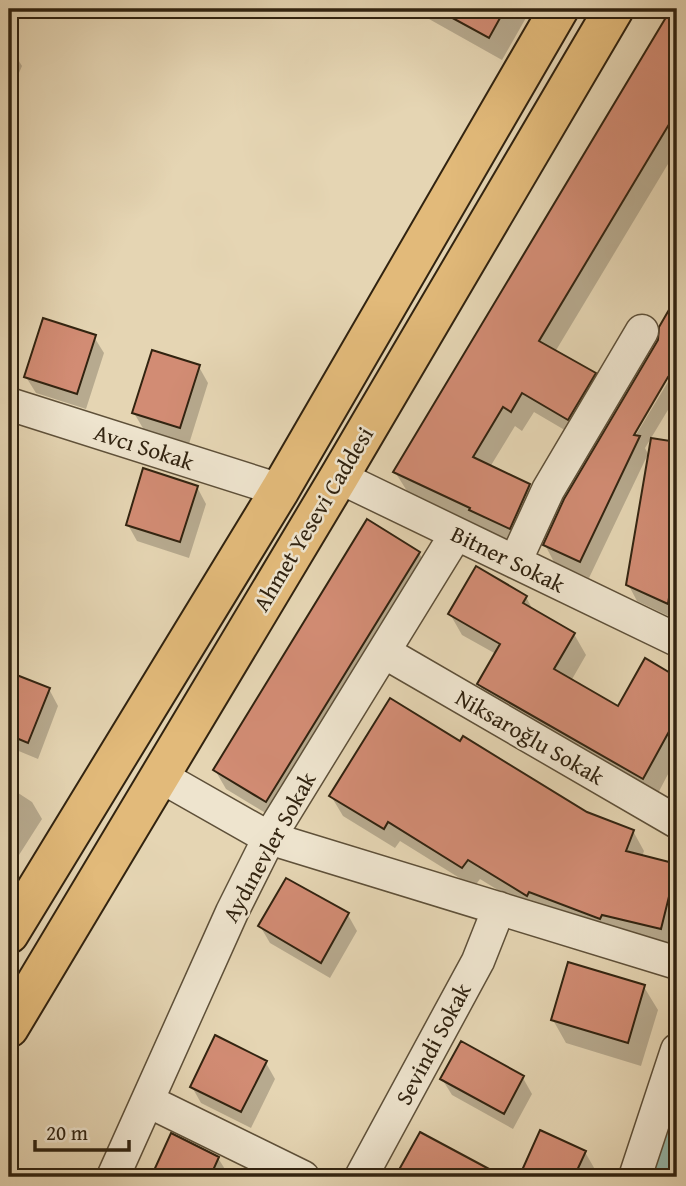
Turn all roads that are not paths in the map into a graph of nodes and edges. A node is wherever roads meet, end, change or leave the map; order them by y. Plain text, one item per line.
1 (559, 9) edge
2 (614, 9) edge
3 (642, 331) dead end
4 (9, 404) edge
5 (339, 478) junction
6 (280, 490) junction
7 (456, 534) junction
8 (515, 562) junction
9 (677, 640) edge
10 (384, 652) junction
11 (160, 776) junction
12 (677, 822) edge
13 (269, 838) junction
14 (499, 908) junction
15 (9, 934) edge
16 (677, 963) edge
17 (9, 1028) edge
18 (677, 1050) edge
19 (148, 1101) junction
20 (113, 1177) edge
21 (303, 1177) edge
22 (361, 1177) edge
23 (635, 1177) edge

1 - 6 highway, Ahmet Yesevi Caddesi
2 - 5 highway, Ahmet Yesevi Caddesi
3 - 8 street
4 - 6 street, Avcı Sokak
5 - 7 street, Bitner Sokak
5 - 11 highway, Ahmet Yesevi Caddesi
6 - 15 highway, Ahmet Yesevi Caddesi
7 - 8 street, Bitner Sokak
7 - 10 street, Aydınevler Sokak
8 - 9 street, Bitner Sokak
10 - 12 street, Niksaroğlu Sokak
10 - 13 street, Aydınevler Sokak
11 - 13 street
11 - 17 highway, Ahmet Yesevi Caddesi
13 - 14 street
13 - 19 street, Aydınevler Sokak
14 - 16 street
14 - 22 street, Sevindi Sokak
18 - 23 street
19 - 20 street, Aydınevler Sokak
19 - 21 street

